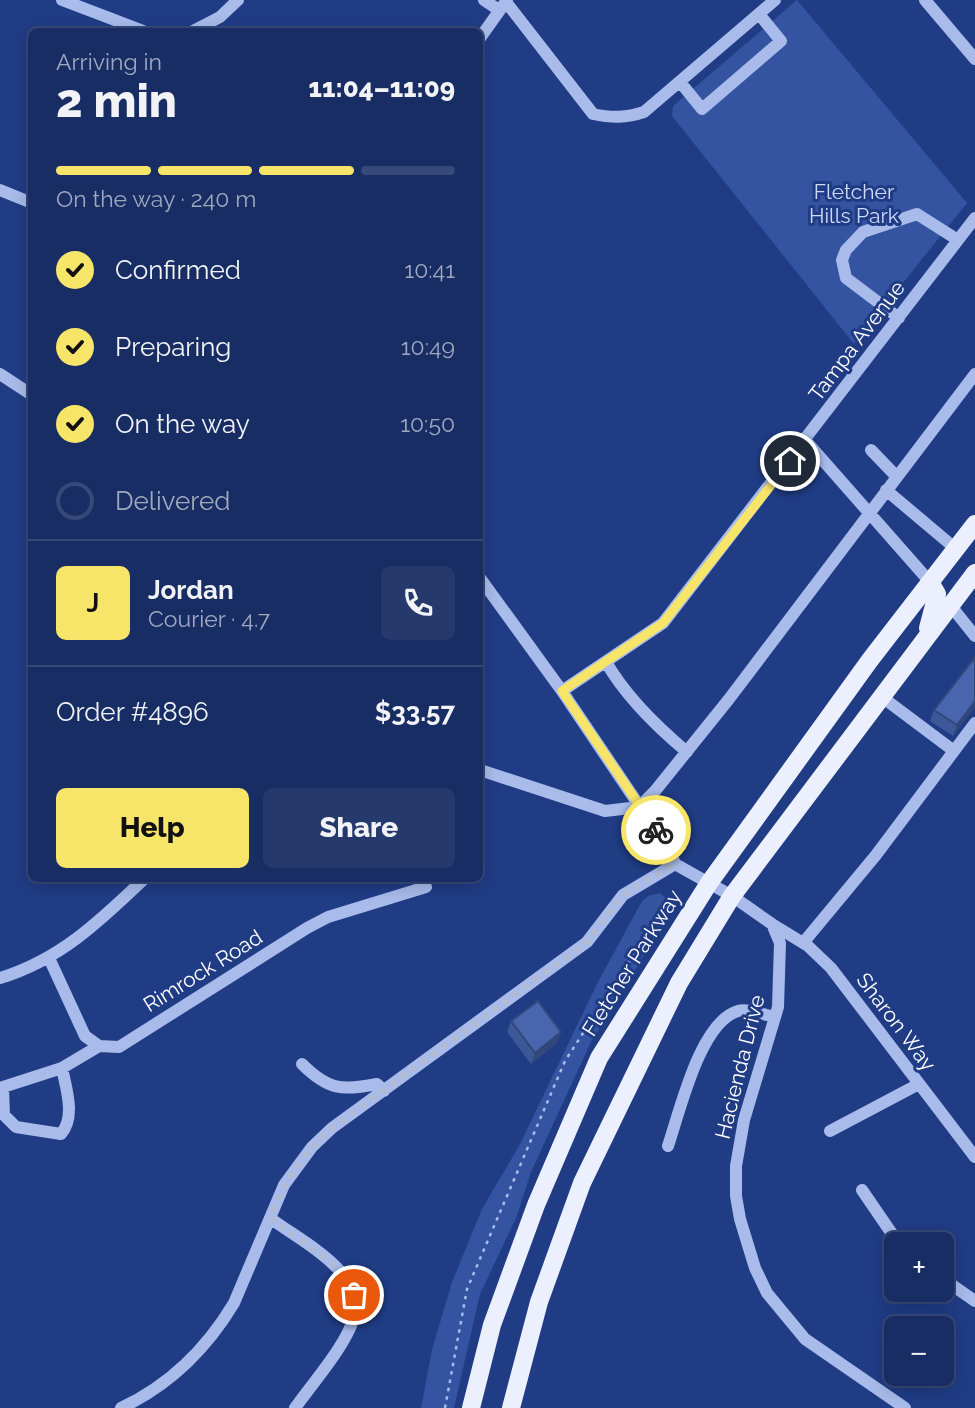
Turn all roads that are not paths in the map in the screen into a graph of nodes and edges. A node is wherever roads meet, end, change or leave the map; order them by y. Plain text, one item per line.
1 (62, 0) edge
2 (238, 0) edge
3 (484, 0) edge
4 (775, 0) edge
5 (925, 0) edge
6 (504, 4) edge
7 (759, 14) junction
8 (136, 28) edge
9 (199, 28) edge
10 (483, 34) edge
11 (975, 59) edge
12 (680, 82) junction
13 (0, 190) edge
14 (28, 201) edge
15 (975, 219) edge
16 (958, 240) junction
17 (899, 318) junction
18 (0, 374) edge
19 (975, 374) edge
20 (28, 392) edge
21 (805, 440) junction
22 (871, 450) dead end
23 (897, 477) junction
24 (886, 490) junction
25 (869, 512) junction
26 (975, 524) edge
27 (956, 550) junction
28 (975, 573) edge
29 (483, 582) edge
30 (930, 582) junction
31 (951, 606) junction
32 (975, 636) edge
33 (921, 645) junction
34 (606, 662) junction
35 (562, 691) junction
36 (882, 697) junction
37 (975, 723) edge
38 (954, 751) junction
39 (687, 752) junction
40 (483, 771) edge
41 (639, 807) junction
42 (675, 864) junction
43 (141, 882) edge
44 (709, 883) junction
45 (426, 887) dead end
46 (732, 896) junction
47 (772, 924) junction
48 (803, 943) junction
49 (49, 958) junction
50 (0, 978) edge
51 (775, 1017) junction
52 (99, 1046) junction
53 (302, 1064) dead end
54 (62, 1068) junction
55 (919, 1084) junction
56 (384, 1091) junction
57 (830, 1130) dead end
58 (668, 1146) dead end
59 (975, 1157) edge
60 (862, 1190) dead end
61 (270, 1218) junction
62 (891, 1232) edge
63 (954, 1286) edge
64 (975, 1301) edge
65 (121, 1408) edge
66 (295, 1408) edge
67 (471, 1408) edge
68 (512, 1408) edge
69 (905, 1408) edge

1 - 8 street
2 - 9 street
3 - 6 street
4 - 7 street
5 - 11 street
6 - 10 street
6 - 12 street
7 - 12 street
7 - 12 street
13 - 14 street
15 - 16 street, Tampa Avenue
16 - 17 street, Tampa Avenue
16 - 17 street
17 - 21 street, Tampa Avenue
18 - 20 street
19 - 23 street
21 - 25 street
21 - 34 street, Tampa Avenue
22 - 23 street
23 - 24 street
24 - 25 street
24 - 27 street
25 - 30 street
25 - 39 street
26 - 27 main road, Fletcher Parkway
27 - 30 main road, Fletcher Parkway
27 - 31 main road
28 - 31 main road
29 - 35 street
30 - 33 main road
30 - 44 main road, Fletcher Parkway
31 - 32 street
31 - 33 main road
33 - 36 main road
34 - 35 street, Tampa Avenue
34 - 39 street
35 - 41 street
36 - 38 street
36 - 46 main road
37 - 38 street
38 - 48 street
39 - 41 street
40 - 41 street
41 - 42 street
42 - 44 street
42 - 56 street
43 - 49 street
44 - 46 street
44 - 67 main road, Fletcher Parkway
45 - 52 street, Rimrock Road
46 - 47 street
46 - 68 main road
47 - 48 street, Sharon Way
47 - 51 street, Hacienda Drive
48 - 55 street, Sharon Way
49 - 50 street
49 - 52 street
51 - 58 street
51 - 69 street, Hacienda Drive
52 - 54 street, Rimrock Road
53 - 56 street
54 - 54 street, Rimrock Road
55 - 57 street
55 - 59 street, Sharon Way
56 - 61 street
60 - 62 street
61 - 65 street
61 - 66 street
63 - 64 street

